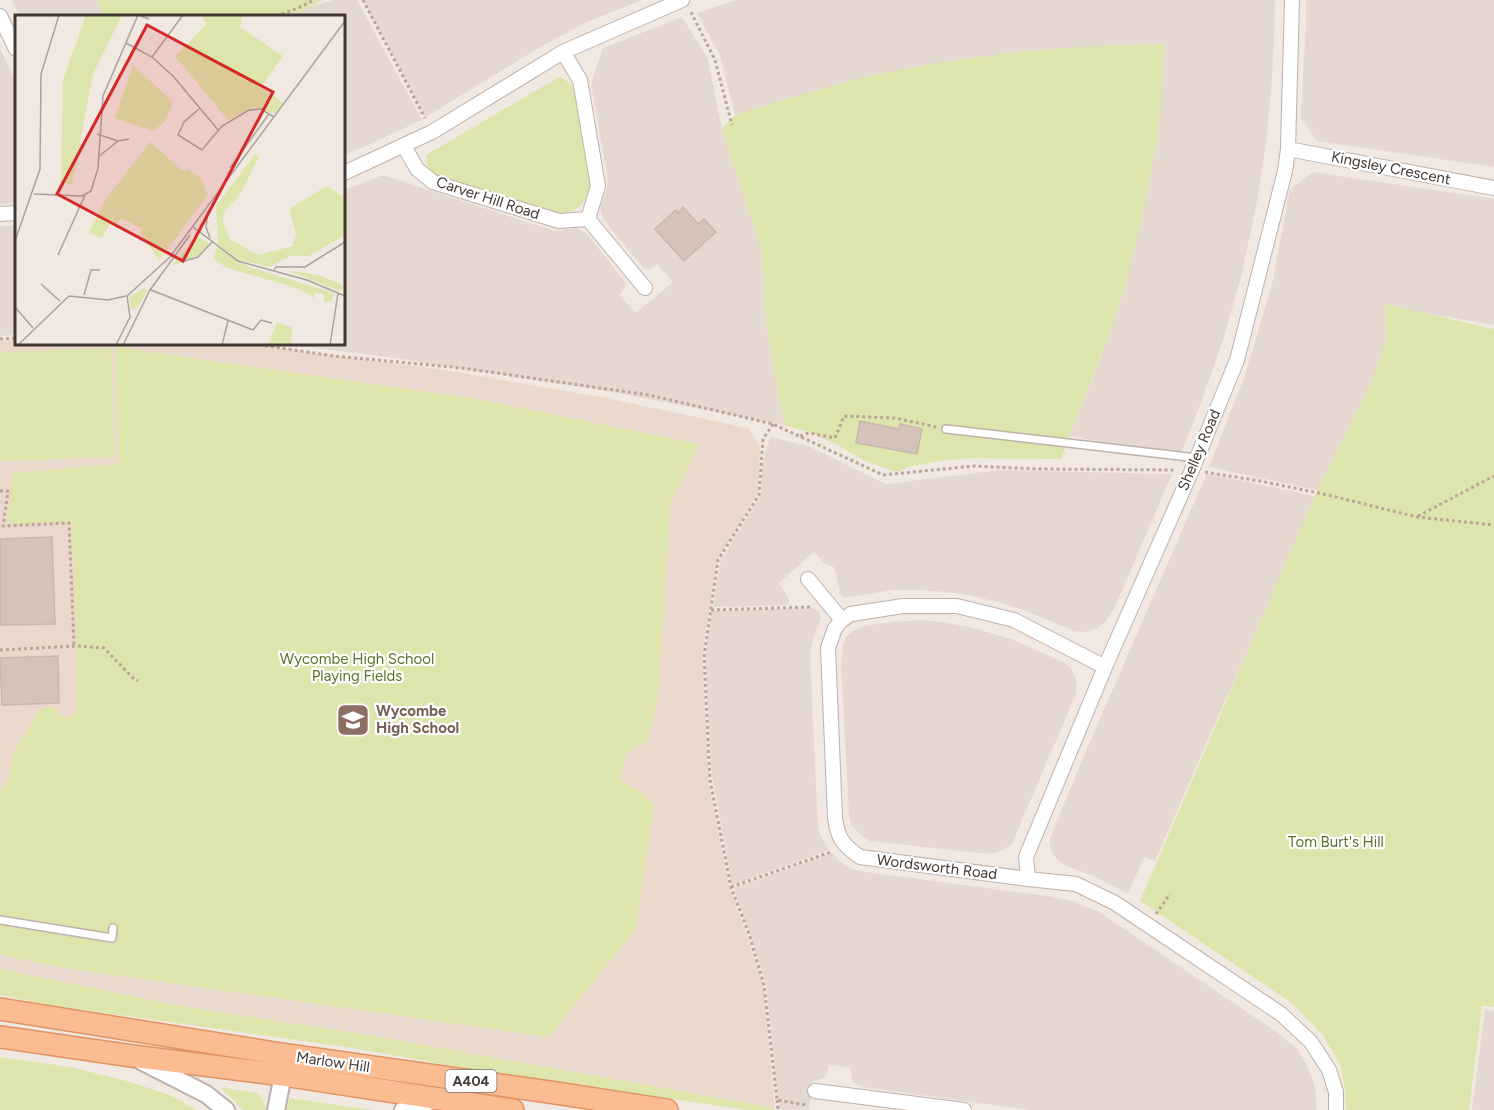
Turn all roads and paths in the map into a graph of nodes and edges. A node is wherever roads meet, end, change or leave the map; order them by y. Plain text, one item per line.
1 (314, 0) edge
2 (363, 0) edge
3 (1292, 0) edge
4 (686, 5) edge
5 (279, 15) edge
6 (0, 16) edge
7 (15, 47) edge
8 (563, 52) junction
9 (732, 125) dead end
10 (432, 132) junction
11 (404, 146) junction
12 (1288, 149) junction
13 (345, 173) edge
14 (1494, 188) edge
15 (588, 219) junction
16 (645, 288) dead end
17 (15, 338) edge
18 (0, 339) edge
19 (260, 345) edge
20 (773, 424) junction
21 (946, 429) joint
22 (799, 436) junction
23 (1194, 464) junction
24 (1494, 476) edge
25 (0, 491) edge
26 (1417, 517) junction
27 (1494, 525) edge
28 (808, 579) dead end
29 (831, 606) junction
30 (711, 610) junction
31 (842, 620) junction
32 (74, 646) junction
33 (0, 650) edge
34 (1105, 667) junction
35 (138, 681) dead end
36 (846, 846) junction
37 (1028, 879) junction
38 (731, 887) junction
39 (1170, 894) dead end
40 (0, 920) edge
41 (1147, 925) junction
42 (113, 928) dead end
43 (0, 1009) edge
44 (0, 1037) edge
45 (275, 1053) junction
46 (132, 1056) junction
47 (283, 1075) junction
48 (815, 1091) dead end
49 (438, 1099) junction
50 (777, 1100) junction
51 (786, 1102) dead end
52 (226, 1110) edge
53 (276, 1110) edge
54 (403, 1110) edge
55 (513, 1110) edge
56 (667, 1110) edge
57 (778, 1110) edge
58 (964, 1110) edge
59 (1336, 1110) edge

1 - 5 path
2 - 10 path
3 - 12 street, Shelley Road
4 - 8 street
4 - 9 path
6 - 7 street
8 - 10 street
8 - 15 street
10 - 11 street
11 - 13 street
11 - 15 street, Carver Hill Road
12 - 14 street, Kingsley Crescent
12 - 23 street, Shelley Road
15 - 16 street
17 - 18 path
19 - 20 path
20 - 22 path
20 - 30 path
21 - 22 path
21 - 23 lane
22 - 23 path
23 - 26 path
23 - 34 street, Shelley Road
24 - 26 path
25 - 32 path
26 - 27 path
28 - 29 street
29 - 30 path
29 - 31 street
30 - 38 path
31 - 34 street
31 - 36 street
32 - 33 path
32 - 35 path
34 - 37 street, Shelley Road
36 - 37 street, Wordsworth Road
36 - 38 path
37 - 41 street, Wordsworth Road
38 - 50 path
39 - 41 path
40 - 42 lane
41 - 59 street, Wordsworth Road
43 - 45 main road, Marlow Hill / A404
44 - 46 main road, Marlow Hill / A404
45 - 47 street
45 - 56 main road, Marlow Hill / A404
46 - 47 main road, Marlow Hill / A404
46 - 52 street
47 - 49 main road, Marlow Hill / A404
47 - 53 street
48 - 58 street
49 - 54 street
49 - 55 main road, Marlow Hill / A404
50 - 51 path
50 - 57 path

